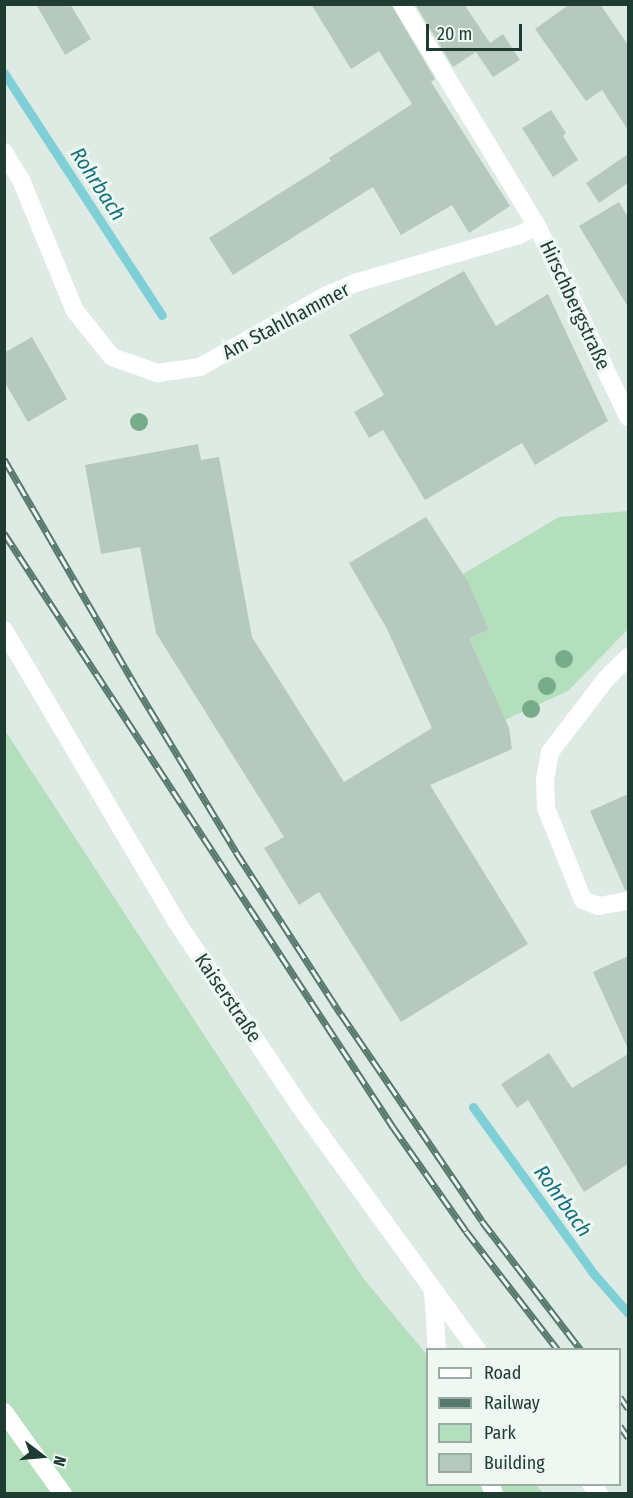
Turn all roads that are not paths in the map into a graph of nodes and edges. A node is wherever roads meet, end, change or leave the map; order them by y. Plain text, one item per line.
1 (402, 4) edge
2 (4, 152) edge
3 (537, 226) junction
4 (628, 417) edge
5 (4, 630) edge
6 (628, 657) edge
7 (628, 901) edge
8 (433, 1291) junction
9 (437, 1348) edge
10 (476, 1348) edge
11 (4, 1412) edge
12 (63, 1494) edge

1 - 3 street
2 - 3 street, Am Stahlhammer
3 - 4 street, Hirschbergstraße
5 - 8 street, Kaiserstraße
6 - 7 street
8 - 9 street
8 - 10 street, Kaiserstraße
11 - 12 street

